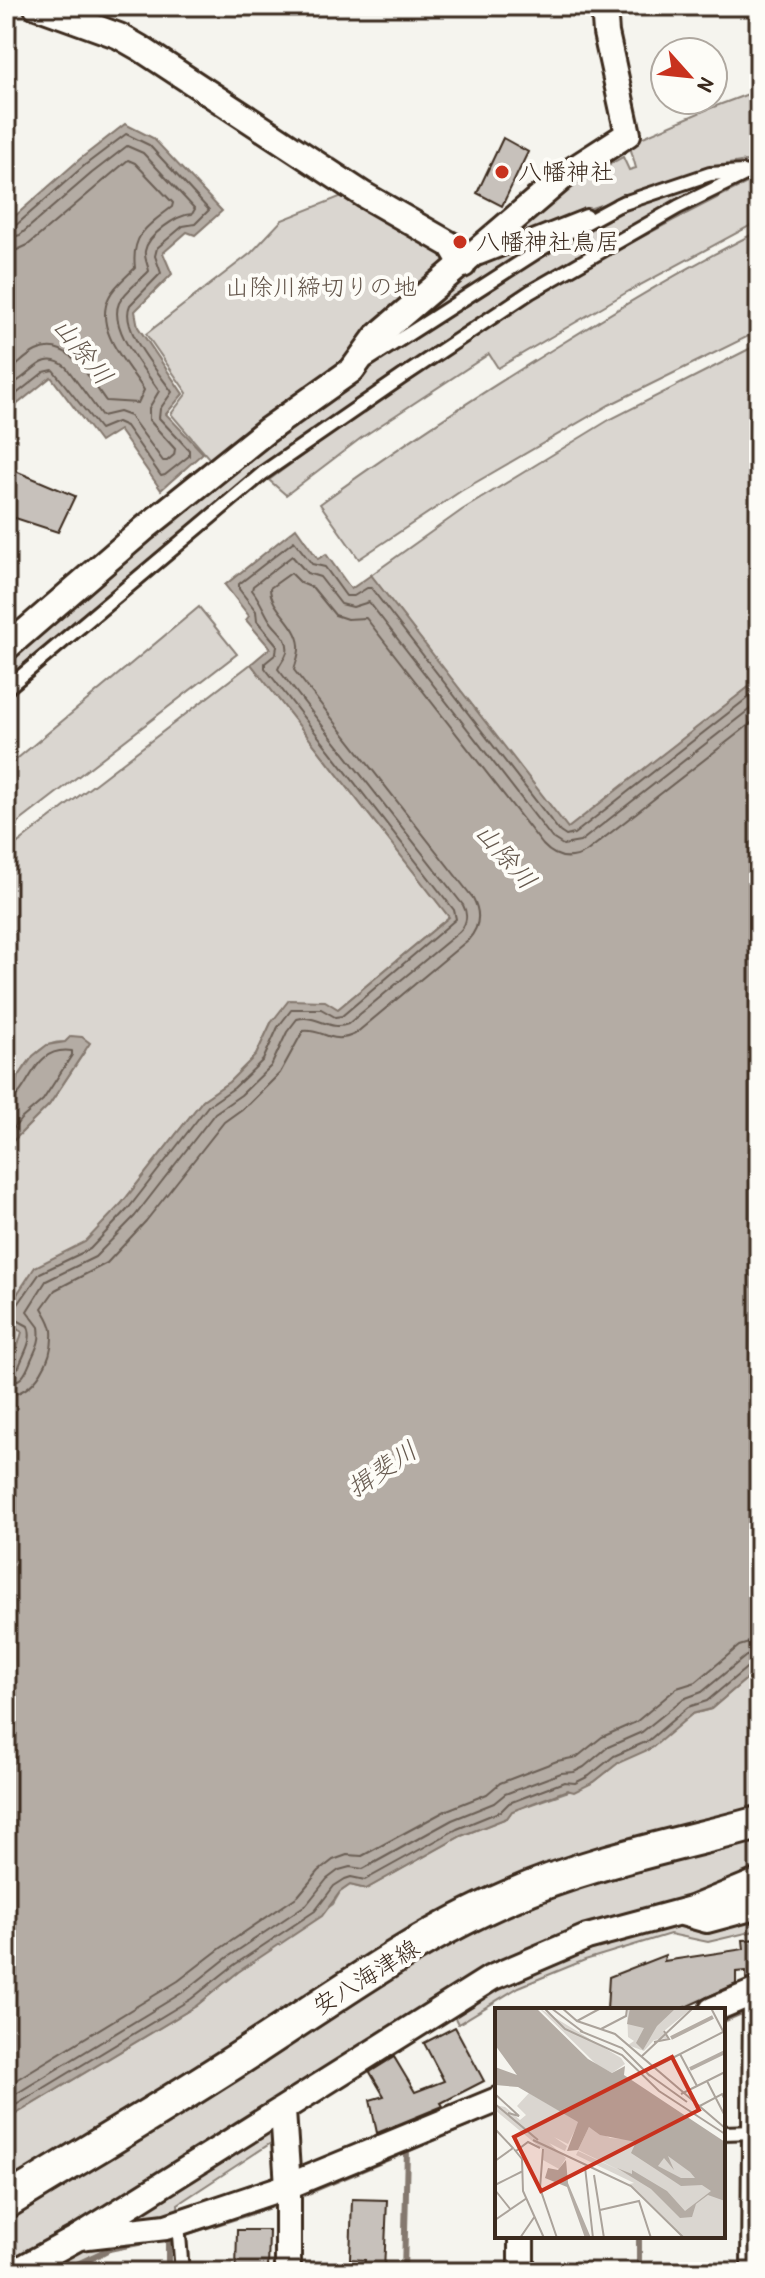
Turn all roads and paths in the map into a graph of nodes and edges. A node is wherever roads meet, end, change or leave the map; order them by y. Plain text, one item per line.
1 (36, 6) edge
2 (604, 6) edge
3 (754, 169) edge
4 (624, 202) junction
5 (463, 265) junction
6 (352, 370) junction
7 (9, 642) edge
8 (6, 689) edge
9 (759, 1823) edge
10 (759, 1881) edge
11 (759, 1906) edge
12 (680, 1912) junction
13 (758, 1991) edge
14 (717, 2008) edge
15 (495, 2101) edge
16 (283, 2111) junction
17 (755, 2132) junction
18 (725, 2133) edge
19 (288, 2186) junction
20 (6, 2202) edge
21 (178, 2223) junction
22 (79, 2237) junction
23 (521, 2238) edge
24 (46, 2265) edge
25 (15, 2272) edge
26 (182, 2272) edge
27 (288, 2272) edge
28 (521, 2272) edge
29 (754, 2272) edge

1 - 5 street
2 - 5 street
3 - 4 lane
3 - 8 lane
4 - 5 lane
4 - 6 lane
5 - 6 street
6 - 7 street
9 - 20 main road, 安八海津線
10 - 12 street
11 - 12 street
12 - 16 street
13 - 14 street
13 - 17 street
15 - 19 street
16 - 19 street
16 - 22 street
17 - 18 lane
17 - 29 street
19 - 21 street
19 - 27 street
21 - 22 street
21 - 26 lane
22 - 24 street
23 - 28 street
24 - 25 street

